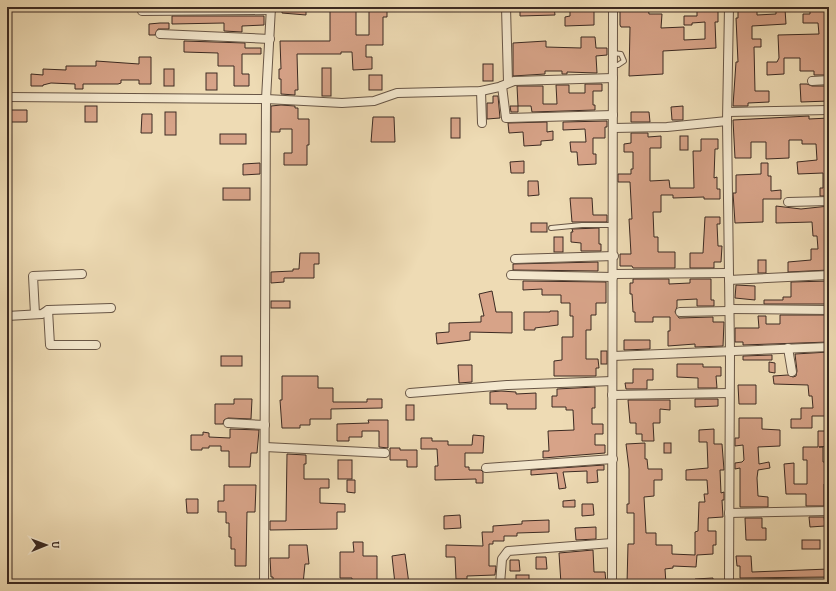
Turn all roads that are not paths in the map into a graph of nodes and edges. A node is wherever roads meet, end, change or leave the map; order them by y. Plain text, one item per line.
1 (506, 7) edge
2 (613, 7) edge
3 (729, 7) edge
4 (271, 8) edge
5 (142, 11) dead end
6 (160, 34) dead end
7 (270, 39) junction
8 (613, 78) junction
9 (829, 80) edge
10 (812, 81) dead end
11 (505, 84) junction
12 (481, 91) junction
13 (7, 97) edge
14 (266, 99) junction
15 (829, 110) edge
16 (729, 112) junction
17 (613, 115) junction
18 (727, 121) junction
19 (482, 123) dead end
20 (613, 128) junction
21 (829, 201) edge
22 (788, 202) dead end
23 (614, 225) junction
24 (551, 228) dead end
25 (614, 256) junction
26 (516, 259) dead end
27 (82, 274) dead end
28 (511, 275) dead end
29 (829, 275) edge
30 (614, 276) junction
31 (728, 276) junction
32 (111, 308) dead end
33 (48, 310) junction
34 (729, 310) junction
35 (829, 310) edge
36 (680, 312) dead end
37 (35, 314) junction
38 (7, 316) edge
39 (96, 345) dead end
40 (829, 347) edge
41 (788, 348) junction
42 (730, 352) junction
43 (614, 356) junction
44 (792, 372) dead end
45 (612, 381) junction
46 (729, 392) junction
47 (410, 393) dead end
48 (612, 395) junction
49 (228, 423) dead end
50 (265, 425) junction
51 (265, 447) junction
52 (385, 453) dead end
53 (613, 459) junction
54 (486, 468) dead end
55 (829, 511) edge
56 (729, 514) junction
57 (612, 543) junction
58 (829, 582) edge
59 (264, 584) edge
60 (500, 584) edge
61 (612, 584) edge
62 (729, 584) edge

1 - 11 street
2 - 8 street
3 - 16 street
4 - 5 street
4 - 7 street
6 - 7 street
7 - 14 street
8 - 11 street
8 - 17 street
9 - 10 street
11 - 12 street
11 - 17 street
12 - 14 street
12 - 19 street
13 - 14 street
14 - 50 street
15 - 16 street
16 - 18 street
17 - 20 street
18 - 20 street
18 - 31 street
20 - 23 street
21 - 22 street
23 - 24 lane
23 - 25 street
25 - 26 street
25 - 30 street
27 - 37 street
28 - 30 street
29 - 31 street
30 - 31 street
30 - 43 street
31 - 34 street
32 - 33 street
33 - 37 street
33 - 39 street
34 - 35 street
34 - 36 street
34 - 42 street
37 - 38 street
40 - 41 street
41 - 42 street
41 - 44 street
42 - 43 street
42 - 46 street
43 - 45 street
45 - 47 street
45 - 48 street
46 - 48 street
46 - 56 street
48 - 53 street
49 - 50 street
50 - 51 street
51 - 52 street
51 - 59 street
53 - 54 street
53 - 57 street
55 - 56 street
56 - 62 street
57 - 60 street
57 - 61 street
58 - 62 street

